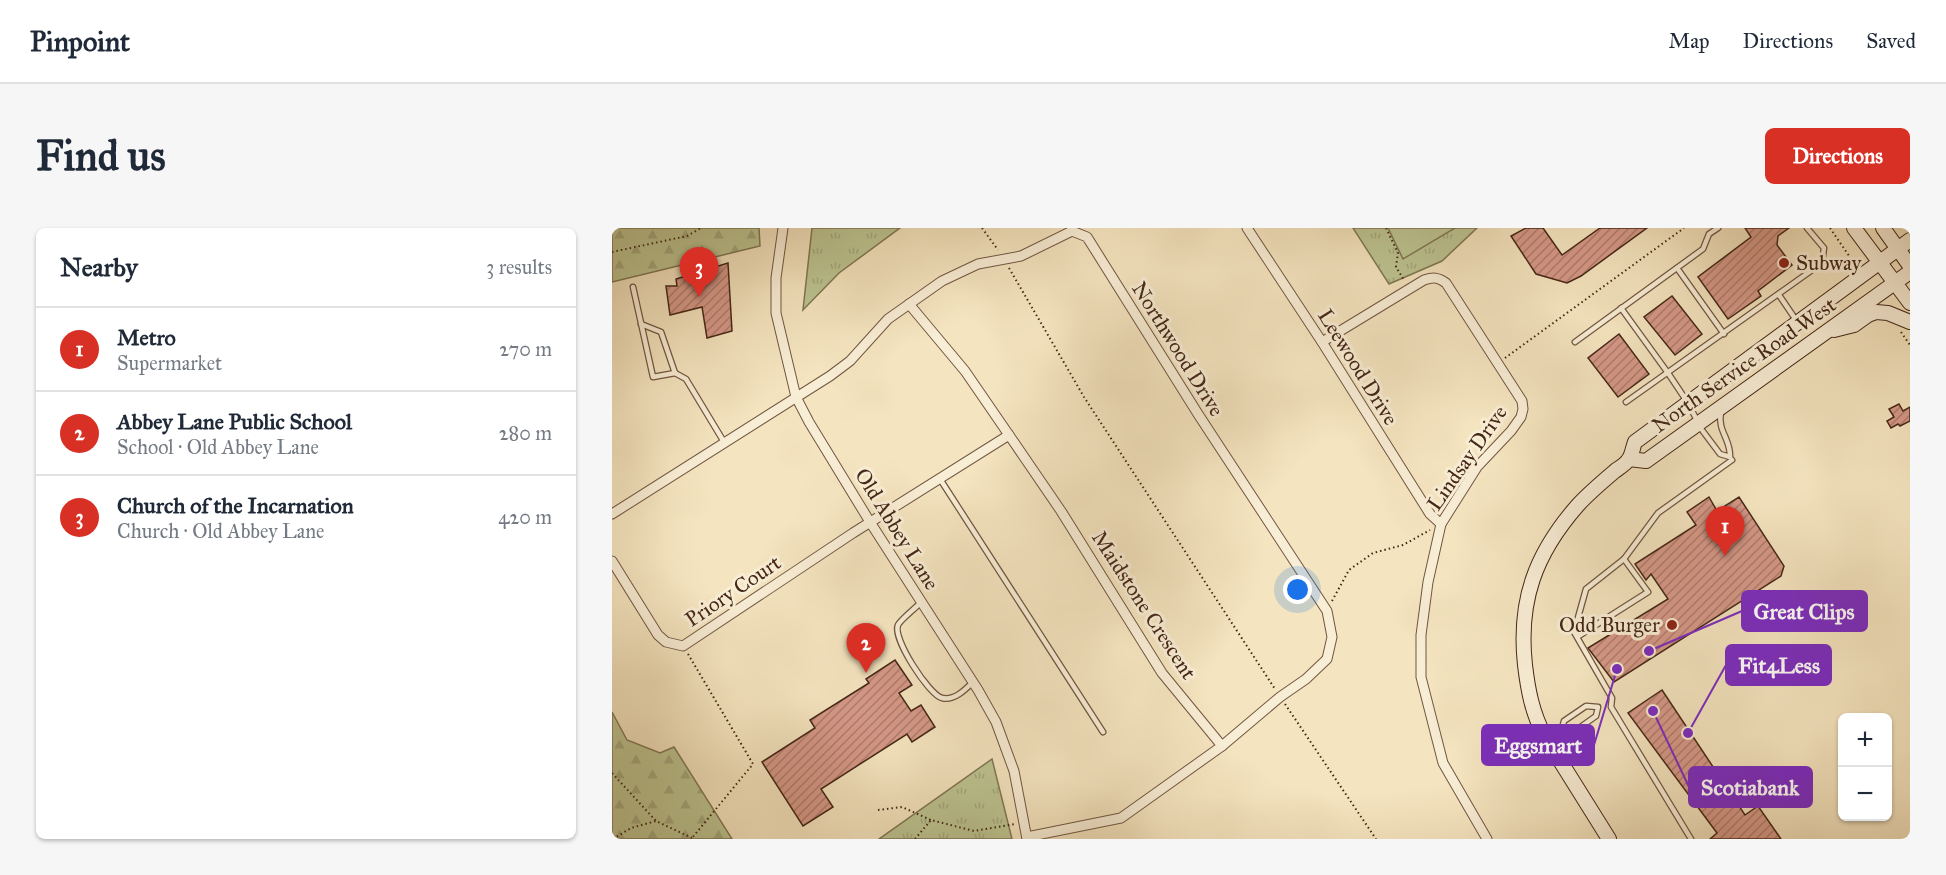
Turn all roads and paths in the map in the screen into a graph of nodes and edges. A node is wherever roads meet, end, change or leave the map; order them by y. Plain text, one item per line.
1 (701, 228) edge
2 (783, 228) edge
3 (982, 228) edge
4 (1247, 228) edge
5 (1386, 228) edge
6 (1684, 228) edge
7 (1718, 228) edge
8 (1808, 228) edge
9 (1854, 228) edge
10 (1883, 228) edge
11 (1904, 244) edge
12 (612, 252) edge
13 (1004, 259) junction
14 (1880, 262) junction
15 (1910, 266) edge
16 (1677, 268) junction
17 (1910, 272) edge
18 (1896, 283) junction
19 (633, 286) dead end
20 (1409, 288) junction
21 (1779, 295) junction
22 (1910, 303) edge
23 (909, 304) junction
24 (1621, 308) junction
25 (1798, 322) junction
26 (1910, 322) edge
27 (641, 324) junction
28 (1829, 331) junction
29 (1724, 334) junction
30 (1322, 342) junction
31 (1575, 342) dead end
32 (1497, 363) junction
33 (675, 373) junction
34 (1668, 373) junction
35 (796, 397) junction
36 (1626, 402) dead end
37 (1688, 403) junction
38 (1722, 407) junction
39 (1699, 423) junction
40 (1009, 435) junction
41 (724, 443) junction
42 (1629, 459) junction
43 (1732, 460) dead end
44 (940, 479) junction
45 (612, 514) edge
46 (870, 522) junction
47 (1441, 524) junction
48 (1624, 559) junction
49 (612, 561) edge
50 (921, 602) junction
51 (1327, 611) junction
52 (1576, 637) junction
53 (683, 646) junction
54 (973, 682) junction
55 (1280, 697) junction
56 (1562, 728) junction
57 (1103, 732) dead end
58 (1546, 738) junction
59 (1222, 746) junction
60 (612, 773) edge
61 (878, 810) dead end
62 (931, 820) junction
63 (656, 821) junction
64 (1024, 823) junction
65 (1027, 838) edge
66 (613, 839) edge
67 (693, 839) edge
68 (915, 839) edge
69 (1376, 839) edge
70 (1487, 839) edge
71 (1609, 839) edge
72 (1691, 839) edge

1 - 12 path
2 - 35 street, Old Abbey Lane
3 - 13 path
4 - 30 street, Leewood Drive
5 - 20 path
6 - 32 path
7 - 16 lane
8 - 21 lane
9 - 14 street
10 - 11 street
11 - 14 street, North Service Road West
11 - 15 street
13 - 23 street, Northwood Drive
13 - 51 street, Northwood Drive
13 - 55 path
14 - 18 street
14 - 25 street, North Service Road West
16 - 24 lane
16 - 29 lane
17 - 18 street, North Service Road West
18 - 22 street
18 - 28 street, North Service Road West
19 - 27 lane
20 - 30 street, Lindsay Drive
20 - 32 street, Lindsay Drive
21 - 25 lane
21 - 29 lane
23 - 35 street, Northwood Drive
23 - 40 street, Maidstone Crescent
24 - 31 lane
24 - 34 lane
25 - 37 street, North Service Road West
26 - 28 street
27 - 33 lane
27 - 33 lane
28 - 38 street, North Service Road West
29 - 34 lane
30 - 47 street, Leewood Drive
32 - 47 street, Lindsay Drive
33 - 41 lane
34 - 36 lane
34 - 37 lane
35 - 41 street, Northwood Drive
35 - 46 street, Old Abbey Lane
37 - 39 lane
37 - 42 street, North Service Road West
38 - 39 street, North Service Road West
38 - 39 lane
39 - 42 street, North Service Road West
40 - 44 street
40 - 59 street, Maidstone Crescent
41 - 45 street, Northwood Drive
42 - 58 street, North Service Road West
43 - 48 lane
44 - 46 street
44 - 57 lane
46 - 50 street, Old Abbey Lane
46 - 53 street, Priory Court
47 - 51 path
47 - 70 street, Lindsay Drive
48 - 52 lane
48 - 52 lane
49 - 53 street, Priory Court
50 - 54 street, Old Abbey Lane
50 - 54 lane
51 - 55 street, Northwood Drive
52 - 72 lane
53 - 67 path
54 - 64 street, Old Abbey Lane
55 - 59 street, Northwood Drive
55 - 69 path
56 - 56 lane
56 - 58 lane
58 - 71 street, North Service Road West
59 - 65 street
60 - 63 path
61 - 62 path
62 - 64 path
62 - 68 path
63 - 66 path
63 - 67 path
64 - 65 street, Old Abbey Lane

